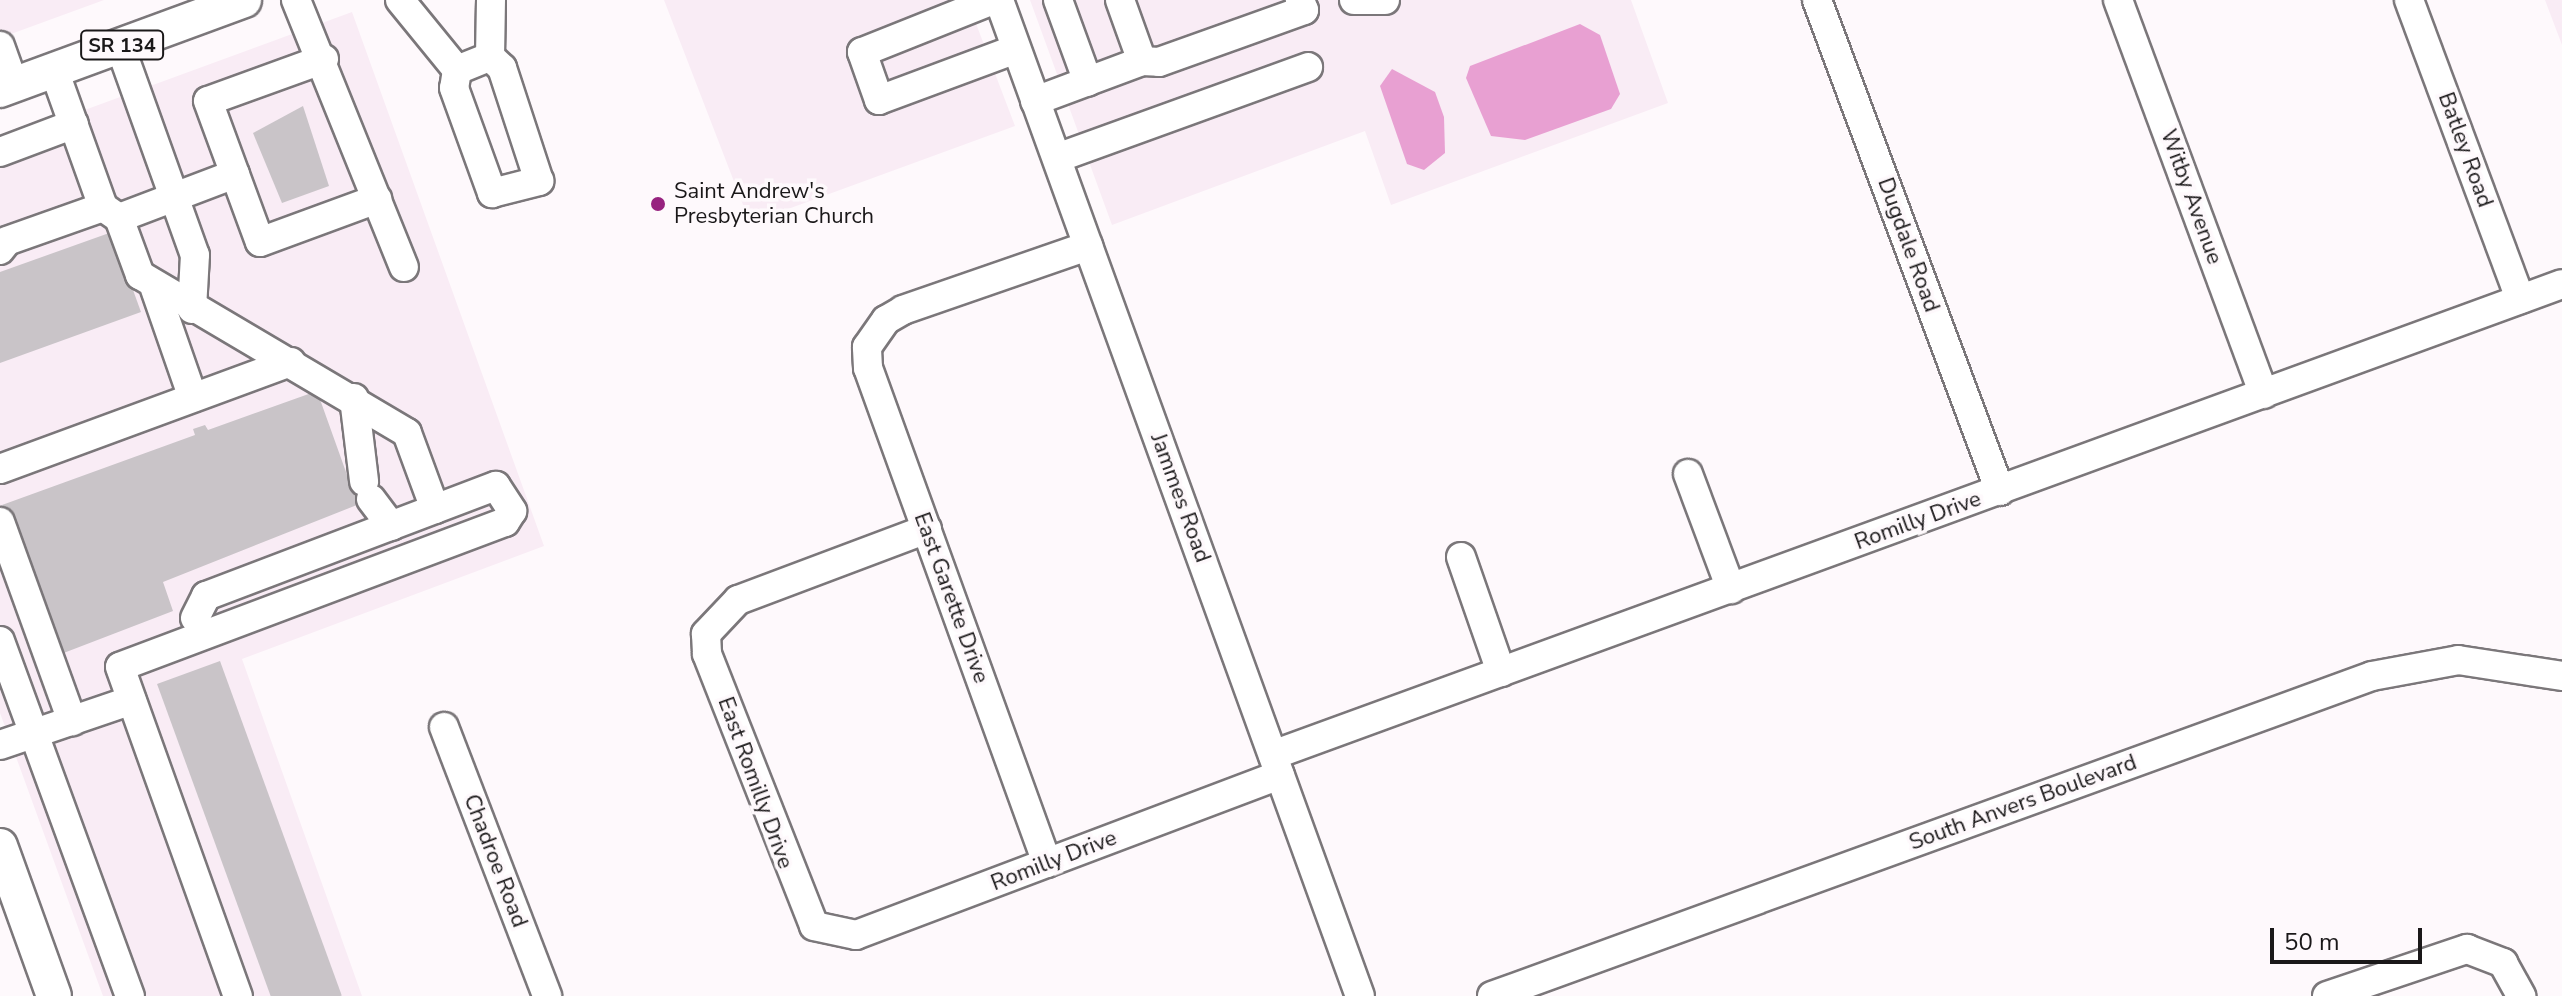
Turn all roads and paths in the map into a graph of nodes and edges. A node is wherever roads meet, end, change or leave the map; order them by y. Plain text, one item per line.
1 (244, 0) edge
2 (296, 0) edge
3 (400, 0) edge
4 (491, 0) edge
5 (996, 0) edge
6 (1058, 0) edge
7 (1120, 0) edge
8 (1300, 0) edge
9 (1354, 0) edge
10 (1385, 0) edge
11 (1817, 0) edge
12 (2118, 0) edge
13 (2409, 0) edge
14 (0, 46) edge
15 (120, 46) junction
16 (1016, 49) junction
17 (490, 57) junction
18 (324, 59) junction
19 (1142, 61) junction
20 (1308, 67) dead end
21 (54, 70) junction
22 (457, 70) junction
23 (1088, 82) junction
24 (7, 88) edge
25 (1035, 101) junction
26 (74, 124) junction
27 (0, 152) edge
28 (1057, 158) junction
29 (235, 174) junction
30 (175, 197) junction
31 (377, 199) junction
32 (111, 212) junction
33 (1088, 246) junction
34 (0, 250) edge
35 (404, 267) dead end
36 (2562, 284) edge
37 (155, 289) junction
38 (2520, 299) junction
39 (192, 309) junction
40 (291, 362) junction
41 (2264, 394) junction
42 (193, 398) junction
43 (354, 398) junction
44 (0, 469) edge
45 (1688, 474) dead end
46 (2000, 491) junction
47 (435, 509) junction
48 (0, 522) edge
49 (391, 526) junction
50 (927, 529) junction
51 (1461, 557) dead end
52 (1731, 589) junction
53 (195, 618) dead end
54 (0, 641) edge
55 (1501, 672) junction
56 (2562, 676) edge
57 (132, 700) junction
58 (72, 721) junction
59 (444, 727) dead end
60 (34, 734) junction
61 (0, 745) edge
62 (1276, 765) junction
63 (0, 846) edge
64 (1047, 863) junction
65 (827, 934) joint
66 (54, 996) edge
67 (130, 996) edge
68 (238, 996) edge
69 (547, 996) edge
70 (1360, 996) edge
71 (1492, 996) edge
72 (2327, 996) edge
73 (2521, 996) edge

1 - 15 main road, SR 134
2 - 18 street
3 - 22 street
4 - 17 street
5 - 16 street, Jammes Road
5 - 16 street
6 - 23 street
7 - 19 street
8 - 19 street
9 - 10 street
11 - 46 street, Dugdale Road
12 - 41 street, Witby Avenue
13 - 38 street, Batley Road
14 - 24 street
15 - 21 main road, SR 134
15 - 30 street
16 - 25 street, Jammes Road
17 - 22 street
17 - 22 street
18 - 29 street
18 - 31 street
19 - 23 street
20 - 28 street
21 - 24 main road, SR 134
21 - 26 street
23 - 25 street
25 - 28 street, Jammes Road
26 - 27 street
26 - 32 street
28 - 33 street, Jammes Road
29 - 30 street
29 - 31 street
30 - 32 street
30 - 39 street
31 - 35 street
32 - 34 street
32 - 37 street
33 - 50 street, East Garette Drive
33 - 62 street, Jammes Road
36 - 38 street, Romilly Drive
37 - 39 street
37 - 42 street
38 - 41 street, Romilly Drive
39 - 40 street
40 - 42 street
40 - 43 street
41 - 46 street, Romilly Drive
42 - 44 street
43 - 47 street
43 - 49 street
45 - 52 street
46 - 52 street, Romilly Drive
47 - 49 street
47 - 57 street
48 - 58 street
49 - 53 street
50 - 64 street, East Garette Drive
50 - 65 street, East Romilly Drive
51 - 55 street
52 - 55 street, Romilly Drive
54 - 60 street
55 - 62 street, Romilly Drive
56 - 71 street, South Anvers Boulevard
57 - 58 street
57 - 68 street
58 - 60 street
59 - 69 street, Chadroe Road
60 - 61 street
60 - 67 street
62 - 64 street, Romilly Drive
62 - 70 street, Jammes Road
63 - 66 main road
64 - 65 street, Romilly Drive
72 - 73 street

